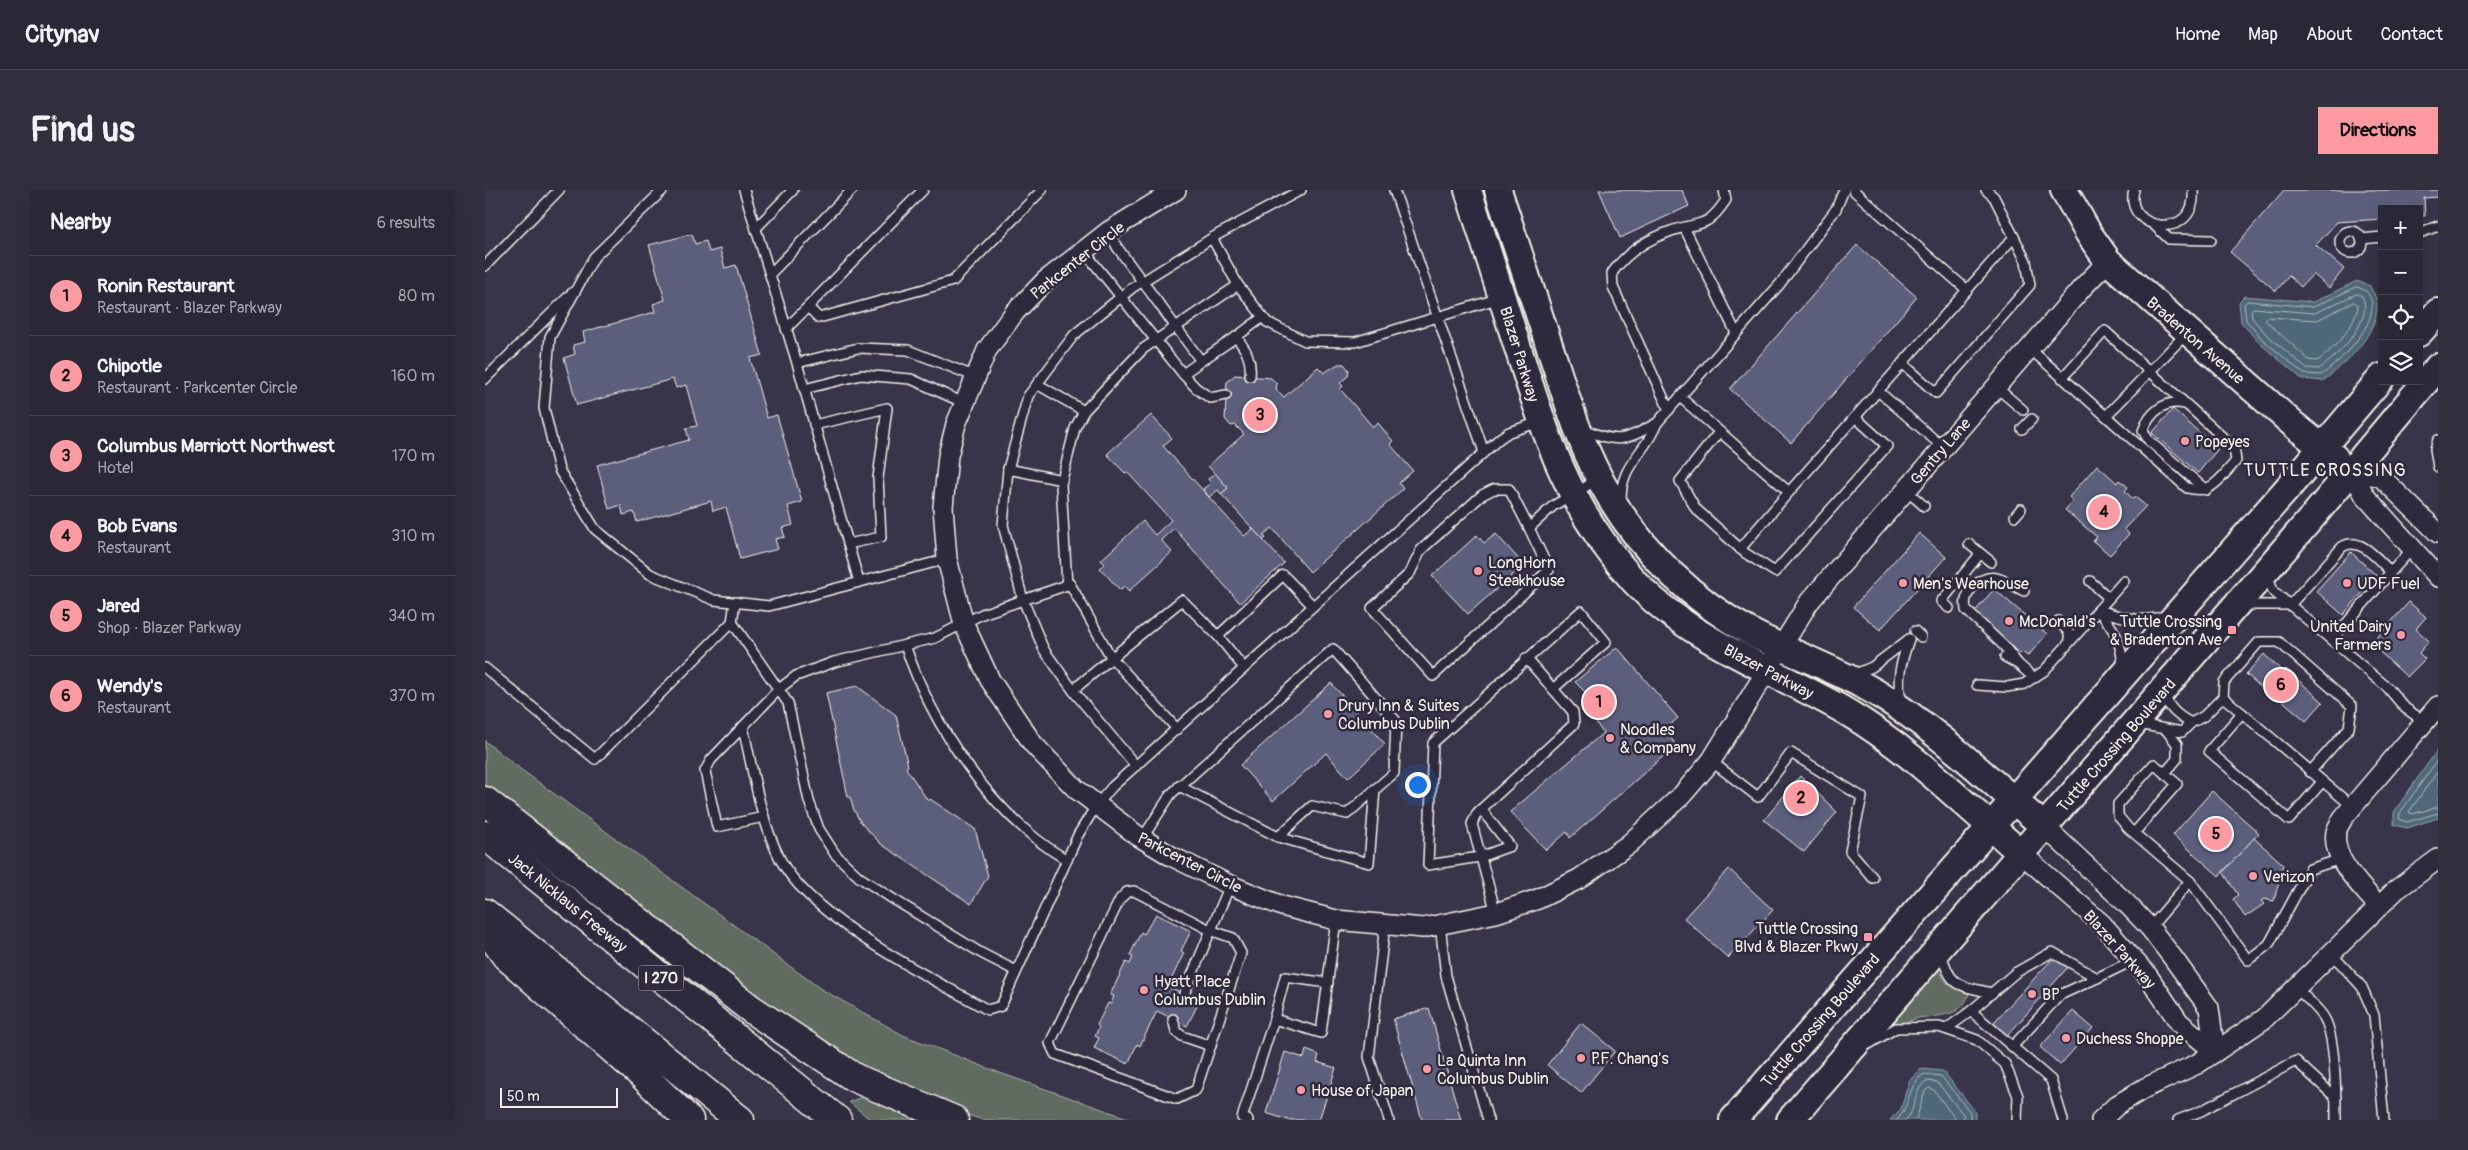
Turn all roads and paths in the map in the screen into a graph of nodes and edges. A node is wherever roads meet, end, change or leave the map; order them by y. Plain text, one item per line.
1 (559, 190) edge
2 (663, 190) edge
3 (744, 190) edge
4 (793, 190) edge
5 (852, 190) edge
6 (923, 190) edge
7 (1042, 190) edge
8 (1176, 190) edge
9 (1301, 190) edge
10 (1394, 190) edge
11 (1468, 190) edge
12 (1498, 190) edge
13 (1724, 190) edge
14 (1844, 190) edge
15 (1853, 190) edge
16 (1986, 190) edge
17 (2064, 190) edge
18 (2125, 190) edge
19 (2134, 190) edge
20 (2193, 190) edge
21 (2134, 204) junction
22 (2152, 224) junction
23 (2438, 226) edge
24 (756, 228) junction
25 (1685, 229) junction
26 (1109, 231) junction
27 (2423, 232) edge
28 (2014, 237) junction
29 (2378, 237) edge
30 (1212, 238) junction
31 (2361, 239) dead end
32 (2211, 240) dead end
33 (1084, 251) junction
34 (2108, 262) junction
35 (485, 266) edge
36 (770, 274) junction
37 (1142, 282) junction
38 (579, 285) junction
39 (1238, 285) junction
40 (1967, 290) junction
41 (1121, 297) junction
42 (1502, 298) junction
43 (808, 307) junction
44 (2438, 312) edge
45 (1437, 316) junction
46 (1263, 317) junction
47 (1175, 327) junction
48 (787, 329) junction
49 (2423, 329) edge
50 (2187, 332) junction
51 (1736, 333) junction
52 (1236, 337) junction
53 (1155, 341) junction
54 (2029, 348) junction
55 (1201, 361) junction
56 (797, 363) junction
57 (1902, 363) junction
58 (2438, 367) edge
59 (2149, 371) junction
60 (1183, 374) junction
61 (1250, 376) dead end
62 (976, 377) junction
63 (2063, 378) junction
64 (485, 379) edge
65 (2378, 382) edge
66 (1037, 384) junction
67 (1996, 387) junction
68 (804, 389) junction
69 (1878, 391) junction
70 (1226, 395) dead end
71 (1680, 398) junction
72 (964, 403) junction
73 (2186, 404) junction
74 (1669, 410) junction
75 (2023, 410) dead end
76 (1083, 411) junction
77 (1855, 416) junction
78 (2106, 416) junction
79 (2032, 419) dead end
80 (1541, 422) junction
81 (1657, 423) junction
82 (815, 425) junction
83 (1575, 426) junction
84 (2022, 430) dead end
85 (1719, 432) junction
86 (2438, 440) edge
87 (1943, 447) junction
88 (2321, 448) junction
89 (1484, 452) junction
90 (2438, 467) edge
91 (1007, 469) junction
92 (2352, 471) junction
93 (1599, 479) junction
94 (1062, 480) junction
95 (1906, 490) junction
96 (2207, 490) junction
97 (1789, 492) junction
98 (1572, 493) junction
99 (1923, 506) dead end
100 (1622, 516) junction
101 (1529, 528) junction
102 (2438, 533) edge
103 (848, 544) junction
104 (1969, 544) dead end
105 (1741, 549) junction
106 (2412, 549) junction
107 (1980, 554) junction
108 (947, 559) junction
109 (1991, 562) dead end
110 (2266, 571) junction
111 (2391, 572) junction
112 (2438, 577) edge
113 (2090, 581) dead end
114 (2124, 581) dead end
115 (859, 582) junction
116 (1067, 585) junction
117 (2024, 591) dead end
118 (2109, 598) junction
119 (1023, 600) junction
120 (735, 602) junction
121 (2290, 605) junction
122 (1313, 606) junction
123 (2236, 606) junction
124 (1949, 608) dead end
125 (2098, 610) junction
126 (2178, 613) junction
127 (2058, 621) dead end
128 (733, 622) junction
129 (964, 624) junction
130 (1218, 636) junction
131 (2071, 639) junction
132 (2332, 640) junction
133 (905, 645) junction
134 (1781, 647) junction
135 (2005, 656) dead end
136 (1111, 657) junction
137 (1526, 658) junction
138 (2019, 664) junction
139 (485, 668) edge
140 (1244, 668) junction
141 (1767, 671) junction
142 (2124, 675) junction
143 (1845, 676) junction
144 (2034, 678) junction
145 (1977, 686) dead end
146 (779, 689) junction
147 (1553, 689) junction
148 (1073, 690) junction
149 (2163, 691) junction
150 (2223, 697) junction
151 (2438, 706) edge
152 (1905, 712) junction
153 (2242, 713) junction
154 (2425, 722) junction
155 (2134, 723) junction
156 (2191, 723) junction
157 (743, 727) junction
158 (1177, 729) junction
159 (2167, 731) junction
160 (1711, 761) junction
161 (1136, 766) junction
162 (2310, 772) junction
163 (2165, 773) junction
164 (2322, 782) junction
165 (1179, 786) junction
166 (1375, 789) junction
167 (2014, 801) junction
168 (485, 802) edge
169 (1096, 806) junction
170 (2353, 807) junction
171 (1481, 809) junction
172 (764, 817) junction
173 (1990, 827) junction
174 (2045, 827) junction
175 (2134, 833) junction
176 (485, 835) edge
177 (1278, 837) junction
178 (1142, 839) junction
179 (2022, 854) junction
180 (1480, 857) junction
181 (2341, 859) junction
182 (2438, 859) edge
183 (1067, 860) junction
184 (1873, 878) dead end
185 (2190, 881) junction
186 (1230, 885) junction
187 (2378, 906) junction
188 (485, 913) edge
189 (1496, 913) junction
190 (1336, 920) junction
191 (1440, 924) junction
192 (1385, 925) junction
193 (485, 927) edge
194 (2150, 928) junction
195 (1210, 930) junction
196 (1940, 949) junction
197 (2331, 953) junction
198 (2134, 960) junction
199 (1017, 971) junction
200 (2097, 978) junction
201 (1328, 983) junction
202 (2295, 987) junction
203 (1992, 993) junction
204 (1184, 994) dead end
205 (1971, 1011) junction
206 (1173, 1019) dead end
207 (1274, 1019) junction
208 (1946, 1029) junction
209 (1211, 1046) junction
210 (2013, 1046) junction
211 (2215, 1052) junction
212 (1845, 1058) junction
213 (2336, 1098) junction
214 (689, 1120) edge
215 (741, 1120) edge
216 (837, 1120) edge
217 (954, 1120) edge
218 (1248, 1120) edge
219 (1389, 1120) edge
220 (1487, 1120) edge
221 (1733, 1120) edge
222 (1791, 1120) edge
223 (2017, 1120) edge
224 (2063, 1120) edge
225 (2101, 1120) edge
226 (2177, 1120) edge
227 (2336, 1120) edge
228 (2384, 1120) edge

1 - 35 lane
2 - 38 lane
3 - 24 lane
4 - 24 lane
5 - 36 lane
6 - 43 lane
7 - 43 lane
8 - 26 street, Parkcenter Circle
9 - 30 lane
10 - 45 lane
11 - 42 street, Blazer Parkway
12 - 83 street, Blazer Parkway
13 - 25 lane
14 - 51 lane
15 - 40 lane
16 - 28 lane
17 - 34 street, Bradenton Avenue
18 - 21 lane
19 - 21 lane
20 - 22 lane
21 - 22 lane
22 - 32 lane
23 - 27 lane
24 - 36 lane
25 - 51 lane
25 - 74 lane
26 - 33 street, Parkcenter Circle
26 - 37 lane
28 - 40 lane
28 - 57 lane
29 - 31 lane
30 - 37 lane
30 - 39 lane
33 - 41 lane
33 - 62 street, Parkcenter Circle
34 - 50 street, Bradenton Avenue
34 - 54 street, Gentry Lane
36 - 48 lane
37 - 41 lane
37 - 47 lane
38 - 64 lane
38 - 120 lane
39 - 46 lane
39 - 47 lane
40 - 57 lane
41 - 53 lane
41 - 66 lane
42 - 45 lane
42 - 80 street, Blazer Parkway
43 - 48 lane
44 - 49 street
45 - 46 lane
45 - 89 lane
46 - 52 lane
47 - 53 lane
47 - 55 lane
48 - 56 lane
50 - 59 lane
50 - 88 street, Bradenton Avenue
51 - 71 lane
52 - 55 lane
52 - 61 lane
53 - 60 lane
53 - 76 lane
54 - 63 lane
54 - 67 street, Gentry Lane
55 - 60 lane
56 - 62 lane
56 - 68 lane
57 - 69 lane
58 - 92 street, Tuttle Crossing Boulevard
59 - 63 lane
59 - 73 lane
59 - 78 lane
60 - 70 lane
62 - 72 street, Parkcenter Circle
63 - 78 lane
65 - 88 street, Tuttle Crossing Boulevard
66 - 76 lane
66 - 91 lane
67 - 75 lane
67 - 87 street, Gentry Lane
68 - 72 lane
68 - 82 lane
69 - 77 lane
69 - 87 lane
71 - 74 lane
71 - 85 lane
72 - 108 street, Parkcenter Circle
73 - 96 lane
73 - 96 lane
74 - 81 lane
76 - 94 lane
77 - 97 lane
77 - 105 lane
78 - 96 lane
79 - 84 lane
80 - 89 lane
80 - 98 street, Blazer Parkway
81 - 83 lane
81 - 100 lane
82 - 103 lane
82 - 103 lane
83 - 93 street, Blazer Parkway
85 - 97 lane
85 - 105 lane
86 - 90 lane
87 - 95 street, Gentry Lane
88 - 92 street, Bradenton Avenue
88 - 126 street, Tuttle Crossing Boulevard
89 - 122 lane
91 - 94 lane
91 - 119 lane
92 - 102 street, Bradenton Avenue
92 - 106 street, Bradenton Avenue
92 - 110 street, Tuttle Crossing Boulevard
93 - 98 lane
93 - 100 street, Blazer Parkway
94 - 116 lane
95 - 99 lane
95 - 134 street, Gentry Lane
97 - 105 lane
98 - 101 lane
98 - 141 street, Blazer Parkway
100 - 134 street, Blazer Parkway
101 - 101 lane
103 - 115 lane
104 - 107 lane
106 - 111 lane
106 - 112 street, Bradenton Avenue
107 - 109 lane
107 - 124 lane
108 - 115 lane
108 - 129 street, Parkcenter Circle
110 - 121 lane
110 - 123 street, Tuttle Crossing Boulevard
111 - 121 lane
111 - 132 lane
113 - 118 lane
114 - 118 lane
115 - 120 lane
116 - 119 lane
116 - 136 lane
117 - 138 lane
118 - 125 lane
119 - 129 lane
119 - 148 lane
120 - 128 lane
121 - 123 lane
121 - 132 lane
122 - 130 lane
122 - 140 lane
123 - 149 street, Tuttle Crossing Boulevard
125 - 126 lane
125 - 131 lane
125 - 142 lane
126 - 142 street, Tuttle Crossing Boulevard
127 - 131 lane
128 - 139 lane
128 - 146 lane
129 - 133 lane
129 - 169 street, Parkcenter Circle
130 - 136 lane
130 - 140 lane
131 - 144 lane
132 - 154 lane
133 - 146 lane
133 - 183 lane
134 - 141 street, Parkcenter Circle
134 - 143 street, Blazer Parkway
135 - 138 lane
136 - 148 lane
136 - 158 lane
137 - 147 lane
137 - 147 lane
137 - 180 lane
138 - 144 lane
140 - 158 lane
141 - 160 street, Parkcenter Circle
141 - 173 street, Blazer Parkway
142 - 167 street, Tuttle Crossing Boulevard
143 - 152 street, Blazer Parkway
143 - 152 lane
144 - 145 lane
146 - 157 lane
146 - 199 lane
147 - 171 lane
148 - 161 lane
149 - 155 street, Tuttle Crossing Boulevard
149 - 156 lane
150 - 153 lane
150 - 156 lane
150 - 162 lane
151 - 154 street
152 - 167 street, Blazer Parkway
153 - 162 lane
153 - 164 lane
154 - 170 street
155 - 159 lane
155 - 174 street, Tuttle Crossing Boulevard
156 - 159 lane
157 - 172 lane
157 - 172 lane
158 - 161 lane
159 - 163 lane
160 - 184 lane
160 - 189 street, Parkcenter Circle
161 - 169 lane
162 - 164 lane
163 - 175 lane
163 - 175 lane
164 - 170 lane
165 - 166 lane
165 - 177 lane
165 - 178 lane
166 - 177 lane
166 - 177 lane
167 - 173 street, Tuttle Crossing Boulevard
167 - 174 street, Blazer Parkway
168 - 217 highway
169 - 178 street, Parkcenter Circle
169 - 183 lane
170 - 181 street
171 - 180 lane
171 - 180 lane
172 - 199 lane
173 - 179 street, Blazer Parkway
173 - 221 street, Tuttle Crossing Boulevard
174 - 179 street, Tuttle Crossing Boulevard
174 - 194 street, Blazer Parkway
175 - 185 lane
176 - 216 highway, Jack Nicklaus Freeway / I 270
178 - 186 street, Parkcenter Circle
179 - 196 street, Tuttle Crossing Boulevard
179 - 198 street, Blazer Parkway
180 - 189 lane
181 - 185 lane
181 - 187 street
182 - 187 street
183 - 199 lane
185 - 194 lane
186 - 190 street, Parkcenter Circle
186 - 195 lane
187 - 197 street
188 - 215 highway
189 - 191 street, Parkcenter Circle
190 - 192 street, Parkcenter Circle
190 - 201 lane
191 - 192 street, Parkcenter Circle
191 - 220 lane
192 - 219 lane
193 - 214 highway
194 - 211 street, Blazer Parkway
195 - 204 lane
195 - 209 lane
195 - 209 lane
196 - 203 lane
196 - 212 street, Tuttle Crossing Boulevard
197 - 202 street
197 - 228 lane
198 - 200 lane
198 - 211 street, Blazer Parkway
200 - 203 lane
200 - 210 lane
201 - 207 lane
201 - 207 lane
202 - 211 street
202 - 213 lane
203 - 205 lane
205 - 208 lane
205 - 210 lane
206 - 209 lane
207 - 218 lane
208 - 212 lane
208 - 223 lane
210 - 224 lane
211 - 225 street
212 - 222 street, Tuttle Crossing Boulevard
213 - 226 lane
213 - 227 lane

